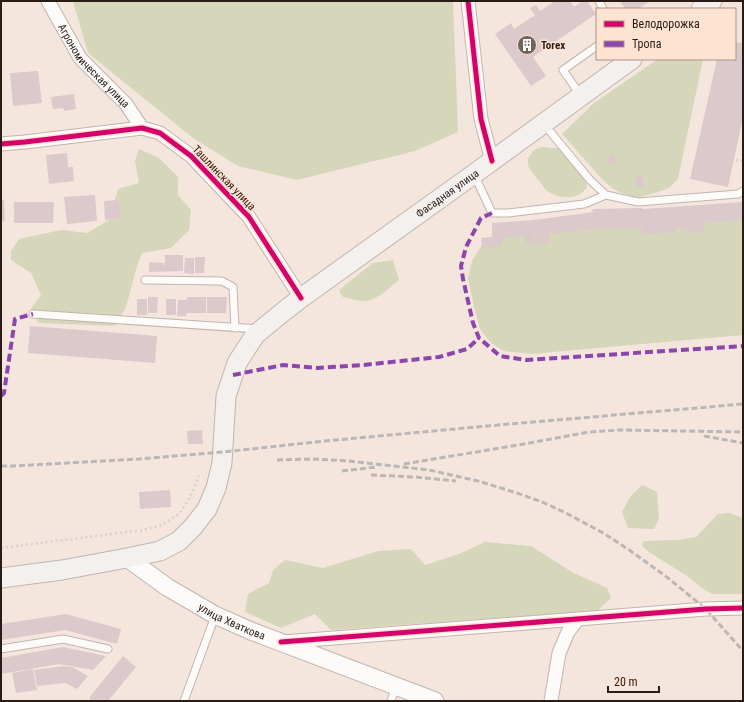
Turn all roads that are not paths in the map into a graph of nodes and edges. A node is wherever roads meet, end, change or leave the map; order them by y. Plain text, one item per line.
1 (48, 1) edge
2 (468, 1) edge
3 (712, 1) edge
4 (702, 8) edge
5 (596, 47) edge
6 (631, 60) edge
7 (581, 96) junction
8 (543, 123) junction
9 (142, 128) junction
10 (1, 144) edge
11 (492, 161) junction
12 (474, 174) junction
13 (743, 191) edge
14 (606, 195) junction
15 (145, 280) dead end
16 (301, 298) junction
17 (33, 314) dead end
18 (234, 328) junction
19 (262, 330) junction
20 (127, 558) junction
21 (1, 578) edge
22 (743, 608) edge
23 (215, 615) junction
24 (577, 620) junction
25 (281, 642) junction
26 (1, 649) edge
27 (108, 649) dead end
28 (393, 694) edge
29 (184, 701) edge
30 (435, 701) edge
31 (551, 701) edge

1 - 9 street, Агрономическая улица
2 - 11 street
3 - 4 main road
5 - 7 lane
6 - 7 main road, Фасадная улица
7 - 8 main road, Фасадная улица
8 - 11 main road, Фасадная улица
8 - 14 lane
9 - 10 street, Ташлинская улица
9 - 16 street, Ташлинская улица
11 - 12 main road, Фасадная улица
12 - 14 lane
12 - 16 main road, Фасадная улица
13 - 14 lane
15 - 18 lane
16 - 19 main road, Фасадная улица
17 - 18 lane
18 - 19 lane
19 - 20 main road, Фасадная улица
20 - 21 main road, Фасадная улица
20 - 23 street, улица Хваткова
22 - 24 street
23 - 25 street, улица Хваткова
23 - 29 lane
24 - 25 street
24 - 31 street
25 - 28 street, улица Хваткова
26 - 27 lane
28 - 30 street, улица Хваткова

